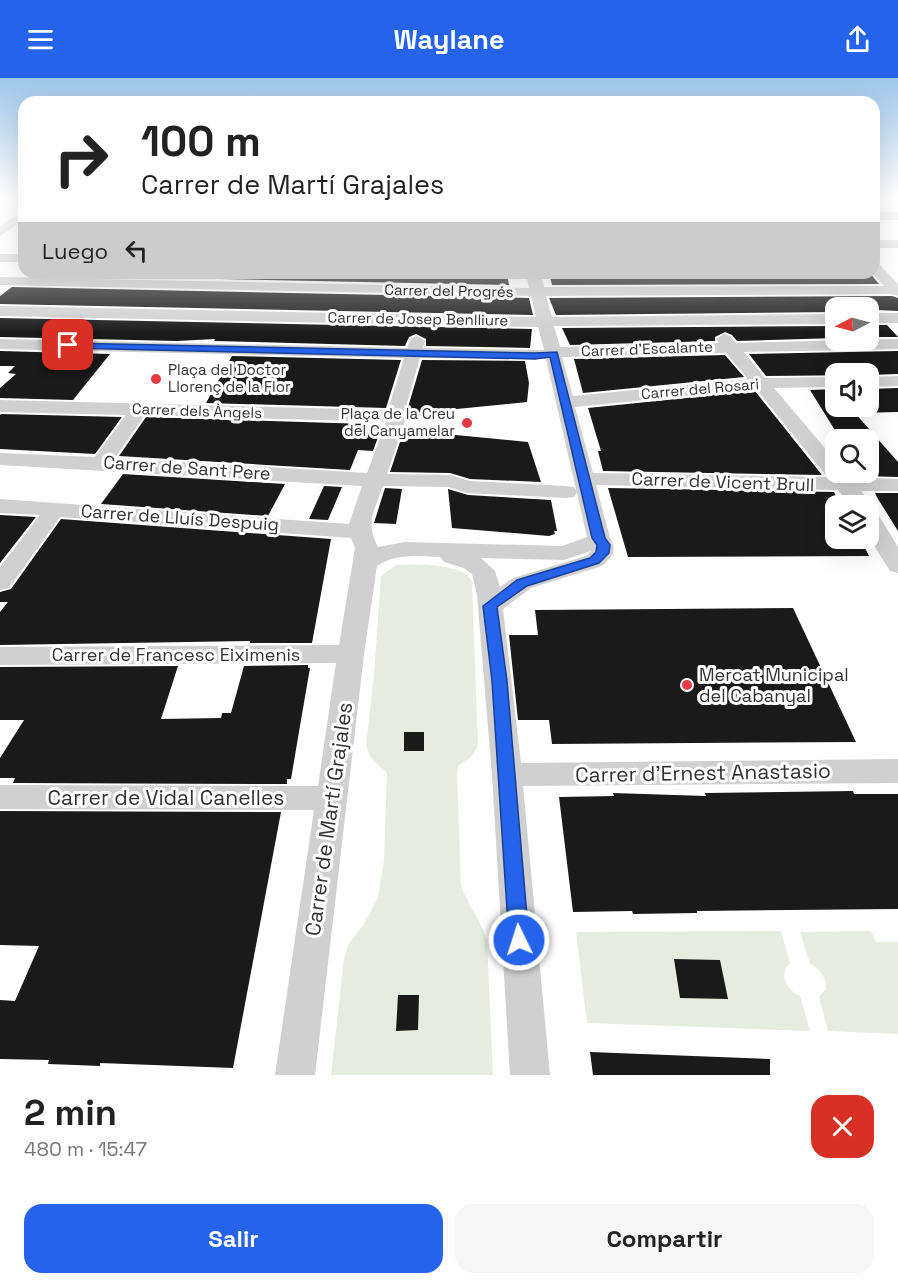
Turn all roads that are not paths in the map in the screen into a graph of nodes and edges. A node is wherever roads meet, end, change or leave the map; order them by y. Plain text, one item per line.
1 (880, 244) edge
2 (898, 244) edge
3 (0, 258) edge
4 (18, 258) edge
5 (880, 267) edge
6 (898, 267) edge
7 (880, 272) edge
8 (30, 279) edge
9 (44, 279) edge
10 (68, 279) edge
11 (232, 279) edge
12 (427, 279) edge
13 (682, 279) edge
14 (0, 281) edge
15 (536, 282) edge
16 (227, 286) junction
17 (689, 290) junction
18 (897, 290) edge
19 (426, 291) junction
20 (3, 313) edge
21 (207, 315) junction
22 (879, 318) edge
23 (898, 318) edge
24 (421, 319) junction
25 (825, 319) edge
26 (709, 320) junction
27 (545, 322) junction
28 (191, 336) dead end
29 (0, 344) edge
30 (898, 344) edge
31 (730, 347) junction
32 (414, 354) junction
33 (554, 354) junction
34 (898, 381) edge
35 (825, 382) edge
36 (879, 382) edge
37 (760, 383) junction
38 (566, 402) junction
39 (0, 406) edge
40 (139, 410) junction
41 (395, 416) junction
42 (0, 459) edge
43 (101, 463) junction
44 (584, 478) junction
45 (378, 480) junction
46 (846, 485) junction
47 (898, 485) edge
48 (567, 492) dead end
49 (854, 495) edge
50 (0, 506) edge
51 (50, 518) dead end
52 (359, 532) junction
53 (879, 534) edge
54 (599, 538) junction
55 (405, 549) junction
56 (366, 564) junction
57 (898, 566) edge
58 (0, 583) edge
59 (490, 606) junction
60 (351, 654) junction
61 (0, 656) edge
62 (898, 771) edge
63 (507, 775) junction
64 (0, 797) edge
65 (332, 798) junction
66 (295, 1075) edge
67 (530, 1075) edge

1 - 2 street
3 - 4 street
5 - 6 street
7 - 18 street
8 - 14 street, Carrer del Progrés
9 - 20 street
10 - 16 street, Carrer del Progrés
11 - 16 street
12 - 19 street
13 - 17 street
15 - 17 street, Carrer del Progrés
15 - 19 street, Carrer del Progrés
15 - 27 street
16 - 19 street, Carrer del Progrés
16 - 21 street
17 - 18 street, Carrer del Progrés
17 - 26 street
19 - 24 street
20 - 21 street, Carrer de Josep Benlliure
21 - 24 street, Carrer de Josep Benlliure
21 - 28 street
22 - 23 street
24 - 27 street, Carrer de Josep Benlliure
24 - 32 street
25 - 26 street, Carrer de Josep Benlliure
26 - 27 street, Carrer de Josep Benlliure
26 - 31 street
27 - 33 street
29 - 32 street, Carrer d'Escalante
30 - 31 street, Carrer d'Escalante
31 - 33 street, Carrer d'Escalante
31 - 37 street
32 - 33 street, Carrer d'Escalante
32 - 41 street
33 - 38 street
34 - 36 street
35 - 37 street, Carrer del Rosari
37 - 38 street, Carrer del Rosari
37 - 46 street
38 - 44 street
39 - 40 street, Carrer dels Àngels
40 - 41 street, Carrer dels Àngels
40 - 43 street
41 - 45 street
42 - 43 street, Carrer de Sant Pere
43 - 45 street, Carrer de Sant Pere
44 - 46 street, Carrer de Vicent Brull
44 - 54 street
45 - 48 street, Carrer de Sant Pere
45 - 52 street
46 - 47 street, Carrer de Vicent Brull
46 - 49 street
50 - 52 street, Carrer de Lluís Despuig
51 - 58 street
52 - 56 street, Carrer de Martí Grajales
53 - 57 street
54 - 55 street
54 - 59 street
55 - 56 street
55 - 59 street
56 - 60 street, Carrer de Martí Grajales
59 - 63 street
60 - 61 street, Carrer de Francesc Eiximenis
60 - 65 street, Carrer de Martí Grajales
62 - 63 street, Carrer d'Ernest Anastasio
63 - 67 street
64 - 65 street, Carrer de Vidal Canelles
65 - 66 street, Carrer de Martí Grajales

